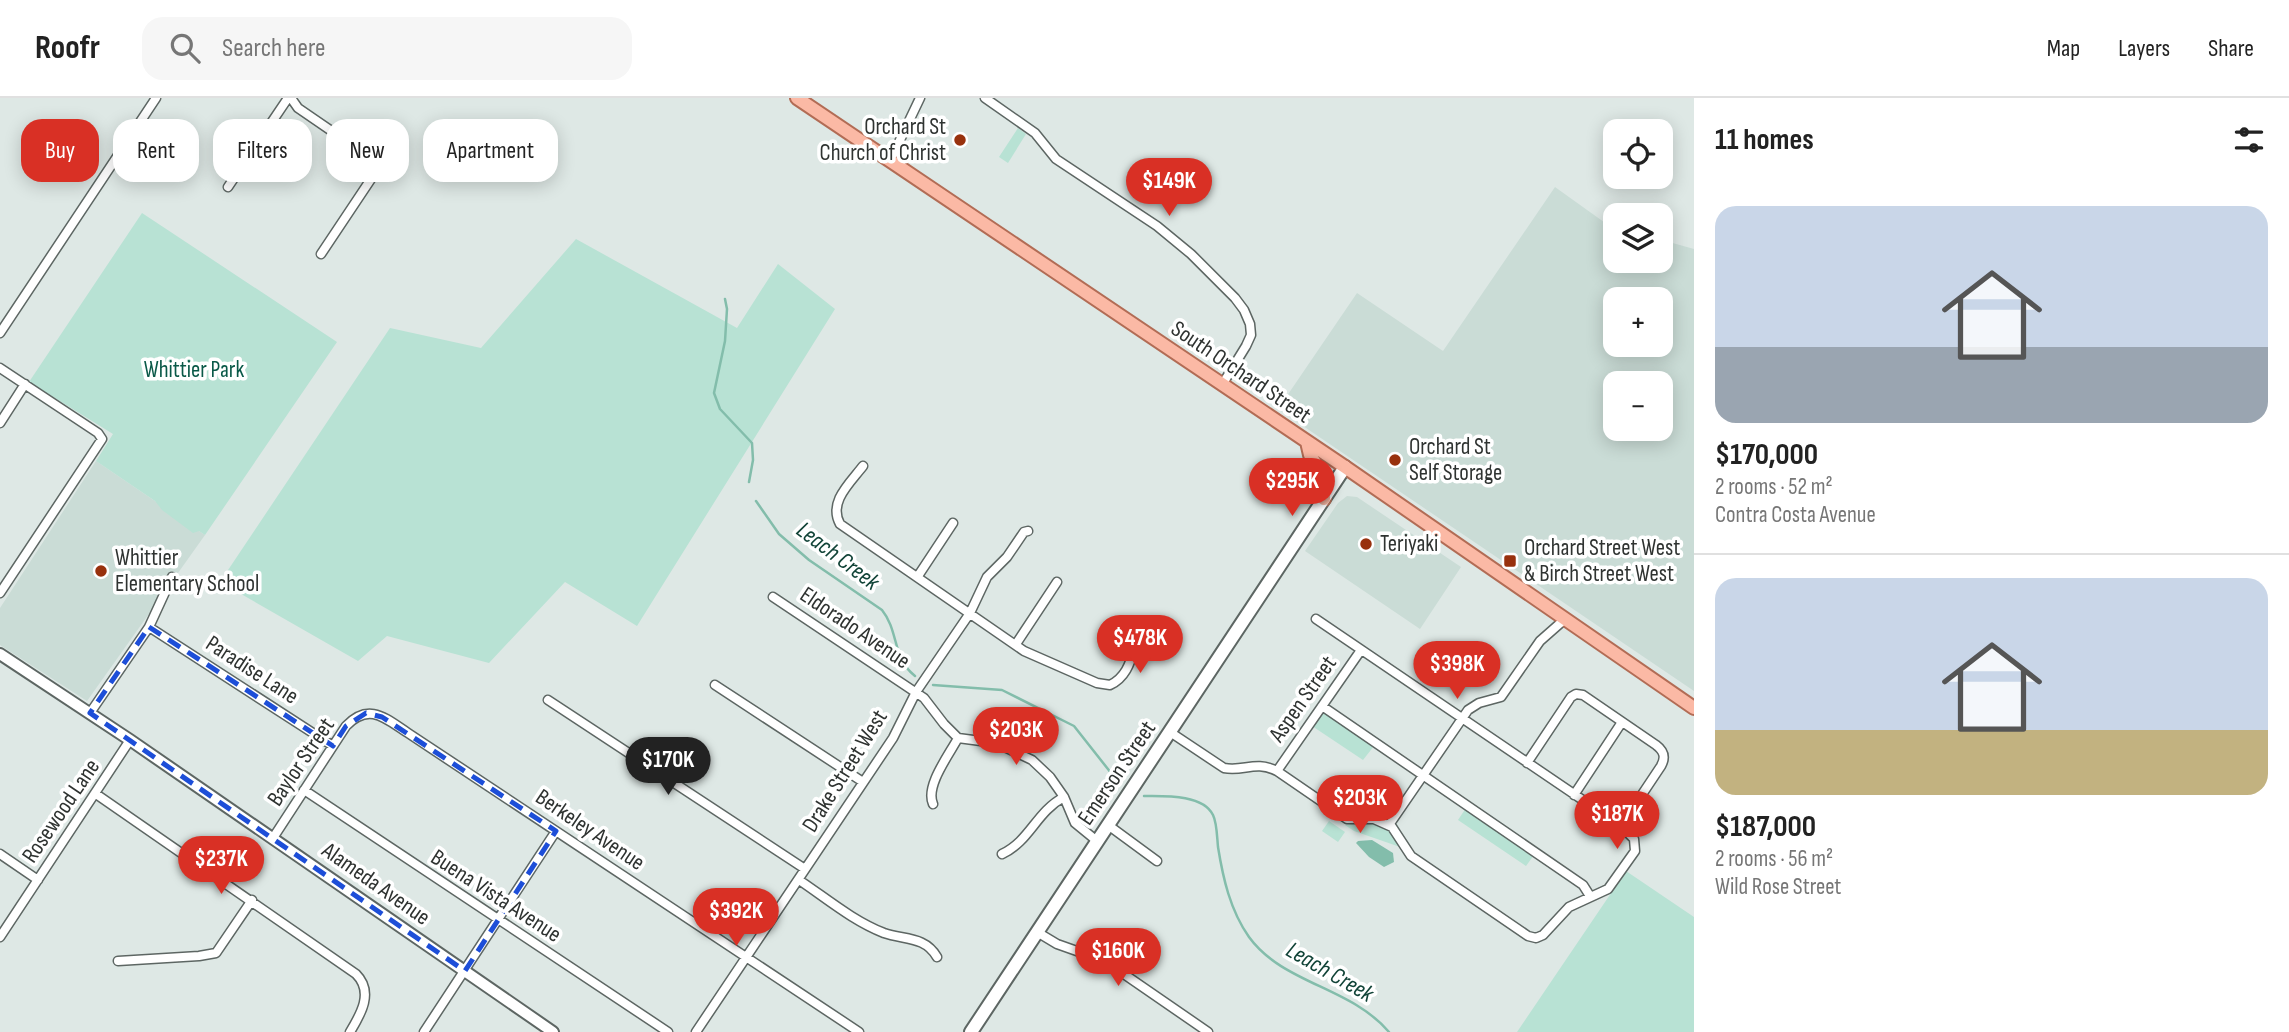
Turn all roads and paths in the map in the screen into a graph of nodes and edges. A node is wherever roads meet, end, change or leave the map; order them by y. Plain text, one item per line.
1 (156, 98) edge
2 (289, 98) edge
3 (797, 98) edge
4 (920, 98) edge
5 (985, 98) edge
6 (890, 161) junction
7 (228, 187) dead end
8 (321, 254) dead end
9 (0, 332) edge
10 (0, 368) edge
11 (25, 384) junction
12 (1222, 385) junction
13 (0, 423) edge
14 (1307, 442) junction
15 (863, 466) dead end
16 (1345, 467) junction
17 (1324, 499) junction
18 (953, 523) dead end
19 (1027, 531) dead end
20 (918, 576) junction
21 (172, 577) dead end
22 (1057, 582) dead end
23 (0, 593) edge
24 (774, 597) dead end
25 (970, 612) junction
26 (1316, 619) dead end
27 (1565, 619) junction
28 (149, 627) junction
29 (1016, 644) junction
30 (1135, 649) dead end
31 (1361, 650) junction
32 (0, 654) edge
33 (715, 685) dead end
34 (916, 692) junction
35 (548, 700) dead end
36 (1322, 706) junction
37 (1694, 708) edge
38 (90, 713) junction
39 (366, 713) joint
40 (1462, 719) junction
41 (1622, 722) junction
42 (1170, 732) junction
43 (958, 738) junction
44 (131, 740) junction
45 (333, 746) junction
46 (1527, 762) junction
47 (1277, 771) junction
48 (1422, 775) junction
49 (863, 782) junction
50 (304, 790) junction
51 (96, 794) junction
52 (1574, 795) junction
53 (1064, 797) junction
54 (933, 804) dead end
55 (1108, 825) junction
56 (1389, 825) junction
57 (1620, 826) junction
58 (556, 831) junction
59 (273, 838) junction
60 (1097, 841) junction
61 (0, 854) edge
62 (1002, 854) dead end
63 (1157, 861) dead end
64 (805, 869) junction
65 (38, 880) junction
66 (799, 880) junction
67 (1590, 897) junction
68 (252, 900) junction
69 (498, 920) junction
70 (1037, 932) junction
71 (0, 937) edge
72 (937, 957) dead end
73 (747, 958) junction
74 (118, 961) dead end
75 (465, 971) junction
76 (349, 1032) edge
77 (424, 1032) edge
78 (553, 1032) edge
79 (668, 1032) edge
80 (696, 1032) edge
81 (859, 1032) edge
82 (971, 1032) edge
83 (1208, 1032) edge

1 - 9 street
2 - 7 street
2 - 8 street
3 - 6 main road, South Orchard Street
4 - 6 street
5 - 12 street
6 - 12 main road, South Orchard Street
10 - 11 street
11 - 13 street
11 - 23 street
12 - 14 main road, South Orchard Street
14 - 16 main road, South Orchard Street
14 - 17 main road
15 - 20 street
16 - 17 main road, Emerson Street
16 - 27 main road, South Orchard Street
17 - 42 main road, Emerson Street
18 - 20 street
19 - 25 street, Drake Street West
20 - 25 street
21 - 28 street
22 - 29 street
24 - 34 street, Eldorado Avenue
25 - 29 street
25 - 34 street, Drake Street West
26 - 31 street
27 - 37 main road, South Orchard Street
27 - 40 street
28 - 38 street
28 - 45 street, Paradise Lane
29 - 30 street
31 - 36 street, Aspen Street
31 - 40 street
32 - 38 street, Alameda Avenue
33 - 49 street
34 - 43 street, Eldorado Avenue
34 - 49 street, Drake Street West
35 - 64 street
36 - 47 street, Aspen Street
36 - 48 street
38 - 44 street, Alameda Avenue
39 - 45 street, Baylor Street
39 - 58 street, Berkeley Avenue
40 - 46 street
40 - 48 street
41 - 46 street
41 - 52 street
41 - 57 street
42 - 47 street
42 - 55 main road, Emerson Street
43 - 53 street
43 - 54 street
44 - 51 street, Rosewood Lane
44 - 59 street, Alameda Avenue
45 - 50 street, Baylor Street
46 - 52 street
47 - 56 street
48 - 56 street
48 - 67 street
49 - 64 street, Drake Street West
50 - 59 street, Baylor Street
50 - 69 street, Buena Vista Avenue
51 - 65 street, Rosewood Lane
51 - 68 street
52 - 57 street
53 - 60 street
53 - 62 street
55 - 60 main road, Emerson Street
55 - 63 street
56 - 67 street
57 - 67 street
58 - 69 street
58 - 73 street, Berkeley Avenue
59 - 75 street, Alameda Avenue
60 - 70 main road, Emerson Street
61 - 65 street
64 - 66 street, Drake Street West
65 - 71 street, Rosewood Lane
66 - 72 street
66 - 73 street
68 - 74 street
68 - 76 street
69 - 75 street
69 - 79 street, Buena Vista Avenue
70 - 82 main road, Emerson Street
70 - 83 street
73 - 80 street
73 - 81 street, Berkeley Avenue
75 - 77 street
75 - 78 street, Alameda Avenue

